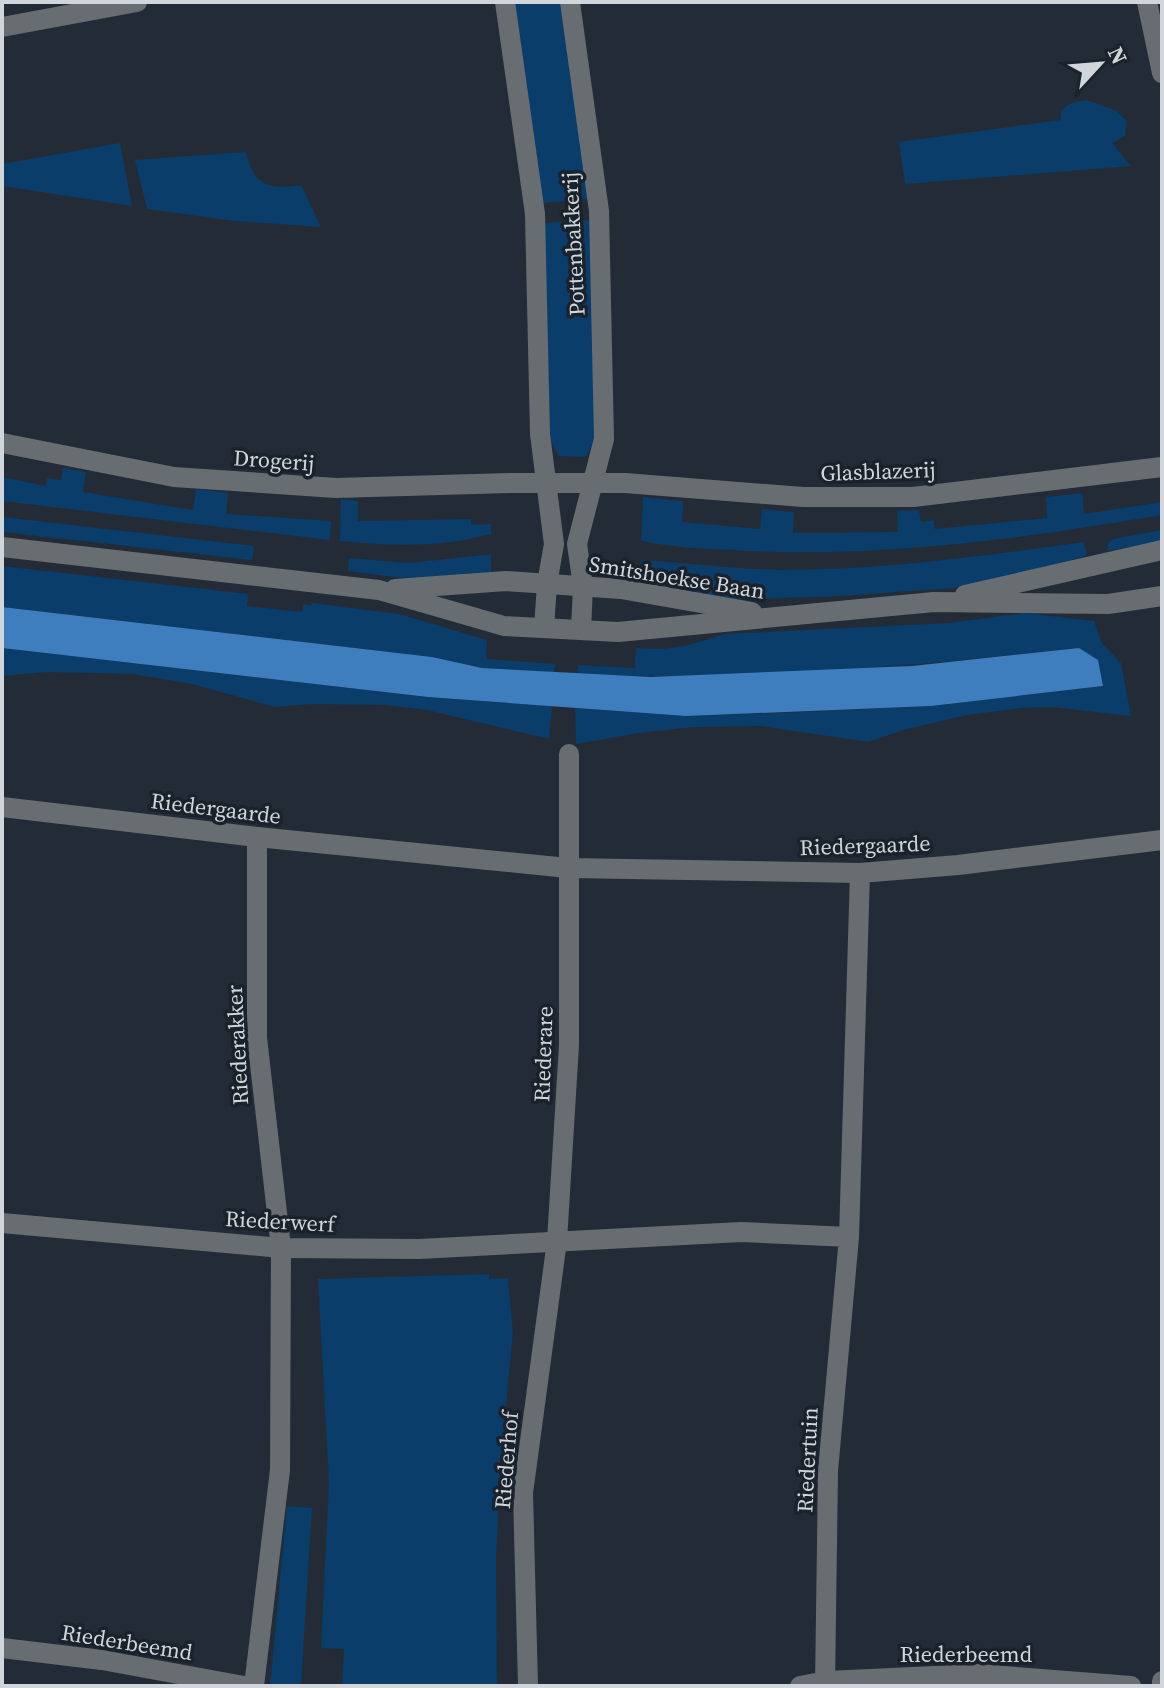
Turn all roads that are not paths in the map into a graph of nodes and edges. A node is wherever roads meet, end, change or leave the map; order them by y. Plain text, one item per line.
1 (137, 2) edge
2 (505, 2) edge
3 (570, 2) edge
4 (1147, 2) edge
5 (2, 27) edge
6 (1162, 73) edge
7 (2, 443) edge
8 (1162, 467) edge
9 (546, 483) junction
10 (595, 483) junction
11 (2, 547) edge
12 (1162, 550) edge
13 (547, 584) junction
14 (583, 586) junction
15 (379, 590) junction
16 (1162, 596) edge
17 (934, 602) junction
18 (776, 617) junction
19 (544, 628) junction
20 (581, 630) junction
21 (569, 754) dead end
22 (2, 807) edge
23 (257, 837) junction
24 (1162, 840) edge
25 (568, 868) junction
26 (860, 873) junction
27 (2, 1223) edge
28 (849, 1237) junction
29 (557, 1241) junction
30 (281, 1248) junction
31 (2, 1648) edge
32 (826, 1683) edge
33 (244, 1686) edge
34 (254, 1686) edge
35 (528, 1686) edge
36 (800, 1686) edge
37 (1131, 1686) edge

1 - 5 street
2 - 9 street, Pottenbakkerij
3 - 10 street, Pottenbakkerij
4 - 6 street
7 - 9 street, Drogerij
8 - 10 street, Glasblazerij
9 - 10 street
9 - 13 street, Pottenbakkerij
10 - 14 street, Pottenbakkerij
11 - 15 street, Smitshoekse Baan
12 - 17 street, Smitshoekse Baan
13 - 14 street, Smitshoekse Baan
13 - 15 street, Smitshoekse Baan
13 - 19 street, Pottenbakkerij
14 - 18 street, Smitshoekse Baan
14 - 20 street, Pottenbakkerij
15 - 19 street, Smitshoekse Baan
16 - 17 street, Smitshoekse Baan
17 - 18 street, Smitshoekse Baan
18 - 20 street, Smitshoekse Baan
19 - 20 street, Smitshoekse Baan
21 - 25 street
22 - 23 street, Riedergaarde
23 - 25 street, Riedergaarde
23 - 30 street, Riederakker
24 - 26 street, Riedergaarde
25 - 26 street, Riedergaarde
25 - 29 street, Riederare
26 - 28 street, Riedertuin
27 - 30 street, Riederwerf
28 - 29 street
28 - 32 street, Riedertuin
29 - 30 street, Riederwerf
29 - 35 street, Riederhof
30 - 34 street
31 - 33 street, Riederbeemd
32 - 36 street, Riederbeemd
32 - 37 street, Riederbeemd

